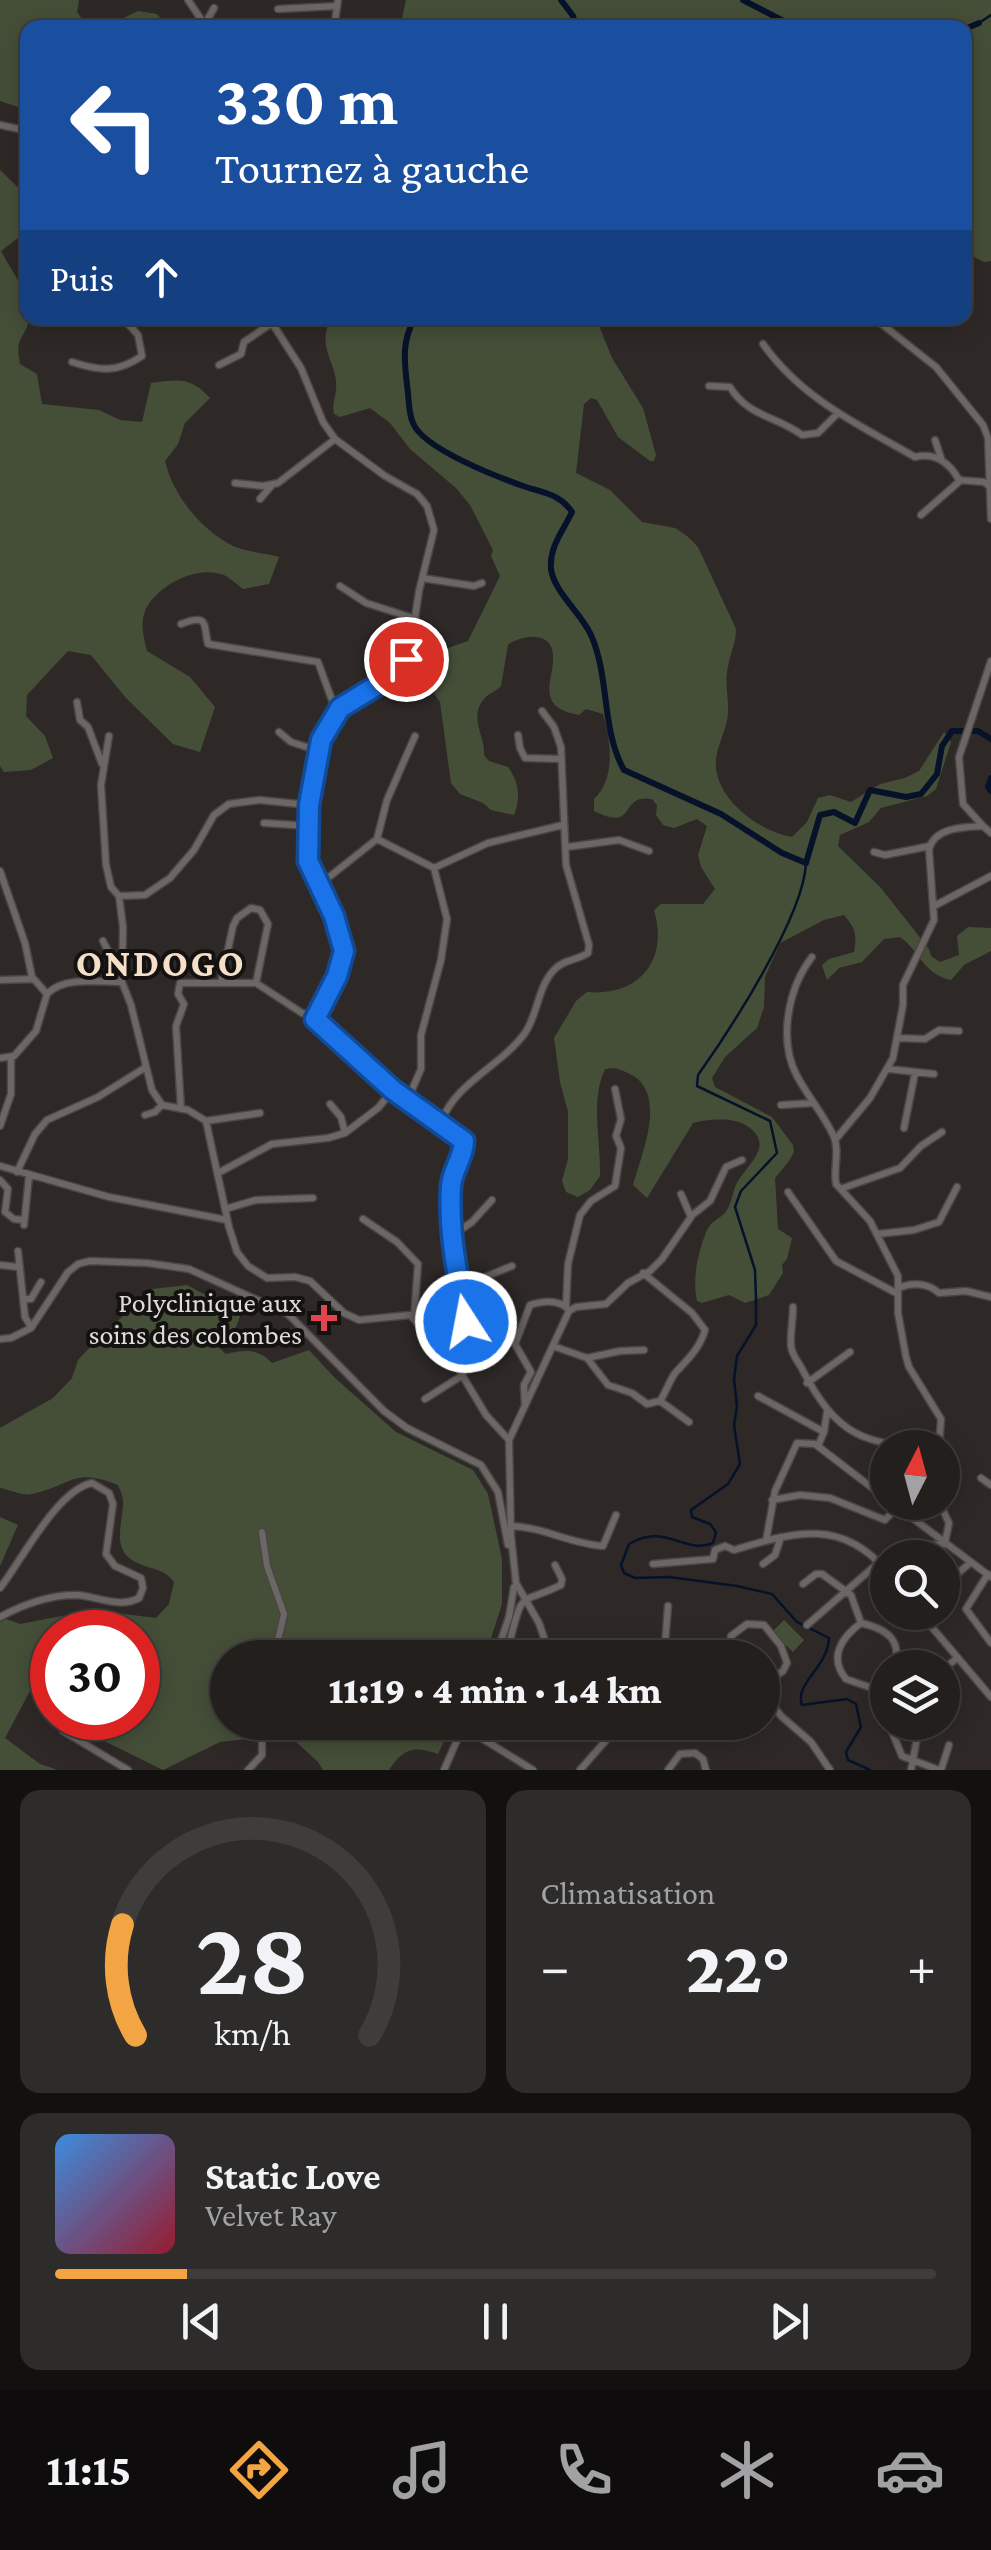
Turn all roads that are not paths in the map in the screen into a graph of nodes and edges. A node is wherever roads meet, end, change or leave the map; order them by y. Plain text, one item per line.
1 (337, 2) edge
2 (214, 8) dead end
3 (278, 9) dead end
4 (209, 20) edge
5 (129, 325) edge
6 (266, 325) edge
7 (275, 325) edge
8 (883, 325) edge
9 (764, 344) dead end
10 (72, 362) dead end
11 (220, 365) dead end
12 (708, 386) dead end
13 (837, 414) junction
14 (335, 439) junction
15 (936, 440) dead end
16 (942, 461) junction
17 (961, 480) junction
18 (234, 484) dead end
19 (272, 485) junction
20 (989, 486) edge
21 (260, 498) dead end
22 (921, 516) dead end
23 (991, 518) edge
24 (422, 578) junction
25 (482, 583) dead end
26 (340, 586) dead end
27 (416, 618) junction
28 (181, 624) dead end
29 (991, 661) edge
30 (78, 702) dead end
31 (542, 711) dead end
32 (336, 712) junction
33 (279, 732) dead end
34 (518, 735) dead end
35 (109, 736) dead end
36 (415, 736) dead end
37 (319, 751) junction
38 (560, 759) junction
39 (102, 765) junction
40 (309, 805) junction
41 (264, 824) dead end
42 (563, 825) junction
43 (309, 826) junction
44 (983, 826) junction
45 (991, 833) edge
46 (377, 839) junction
47 (930, 846) junction
48 (567, 847) junction
49 (650, 851) dead end
50 (874, 852) dead end
51 (0, 871) edge
52 (435, 872) junction
53 (991, 876) edge
54 (319, 885) junction
55 (119, 896) junction
56 (934, 906) junction
57 (103, 941) dead end
58 (812, 957) dead end
59 (122, 960) junction
60 (32, 979) junction
61 (0, 980) edge
62 (122, 982) junction
63 (221, 982) junction
64 (256, 983) junction
65 (47, 994) junction
66 (316, 1016) junction
67 (959, 1030) dead end
68 (897, 1038) junction
69 (0, 1058) edge
70 (10, 1058) junction
71 (146, 1068) junction
72 (888, 1069) junction
73 (915, 1073) junction
74 (934, 1074) dead end
75 (615, 1089) dead end
76 (393, 1090) junction
77 (408, 1100) junction
78 (813, 1103) junction
79 (330, 1104) dead end
80 (162, 1105) junction
81 (781, 1105) dead end
82 (181, 1109) junction
83 (260, 1113) dead end
84 (146, 1115) dead end
85 (206, 1121) junction
86 (441, 1122) junction
87 (0, 1126) edge
88 (904, 1128) dead end
89 (942, 1132) dead end
90 (346, 1133) junction
91 (835, 1140) junction
92 (742, 1160) dead end
93 (0, 1166) edge
94 (17, 1172) junction
95 (218, 1173) junction
96 (29, 1176) junction
97 (0, 1180) edge
98 (957, 1187) dead end
99 (843, 1188) junction
100 (788, 1192) dead end
101 (681, 1194) dead end
102 (314, 1198) dead end
103 (492, 1200) dead end
104 (225, 1210) junction
105 (690, 1217) junction
106 (363, 1219) dead end
107 (227, 1220) junction
108 (878, 1234) junction
109 (452, 1236) junction
110 (18, 1250) dead end
111 (0, 1265) edge
112 (512, 1266) dead end
113 (18, 1267) junction
114 (643, 1273) junction
115 (42, 1282) dead end
116 (898, 1291) junction
117 (462, 1292) junction
118 (991, 1297) edge
119 (23, 1299) junction
120 (793, 1307) dead end
121 (567, 1309) junction
122 (414, 1319) junction
123 (31, 1328) junction
124 (0, 1338) edge
125 (552, 1346) junction
126 (644, 1350) dead end
127 (850, 1352) dead end
128 (588, 1358) junction
129 (455, 1363) junction
130 (463, 1375) junction
131 (807, 1383) junction
132 (758, 1396) dead end
133 (425, 1399) dead end
134 (660, 1402) junction
135 (525, 1408) junction
136 (826, 1412) junction
137 (689, 1422) dead end
138 (824, 1432) junction
139 (509, 1440) junction
140 (818, 1446) junction
141 (980, 1478) dead end
142 (991, 1485) edge
143 (870, 1486) edge
144 (772, 1500) junction
145 (870, 1514) edge
146 (616, 1516) dead end
147 (915, 1520) edge
148 (511, 1526) junction
149 (262, 1532) dead end
150 (781, 1537) junction
151 (942, 1540) edge
152 (766, 1541) junction
153 (870, 1554) edge
154 (960, 1554) edge
155 (971, 1562) junction
156 (654, 1564) dead end
157 (763, 1564) dead end
158 (555, 1565) dead end
159 (960, 1571) edge
160 (870, 1572) edge
161 (989, 1575) edge
162 (803, 1584) dead end
163 (0, 1588) edge
164 (848, 1591) junction
165 (523, 1600) junction
166 (668, 1606) dead end
167 (0, 1617) edge
168 (862, 1623) junction
169 (807, 1626) dead end
170 (933, 1630) edge
171 (511, 1637) dead end
172 (278, 1640) edge
173 (502, 1640) edge
174 (544, 1640) edge
175 (665, 1640) edge
176 (730, 1640) edge
177 (776, 1640) edge
178 (991, 1643) edge
179 (780, 1645) edge
180 (897, 1650) edge
181 (949, 1650) edge
182 (960, 1663) edge
183 (780, 1675) edge
184 (870, 1685) edge
185 (991, 1697) edge
186 (780, 1714) edge
187 (78, 1740) edge
188 (262, 1740) edge
189 (457, 1740) edge
190 (484, 1740) edge
191 (606, 1740) edge
192 (894, 1740) edge
193 (917, 1740) edge
194 (949, 1744) dead end
195 (912, 1766) edge
196 (128, 1770) edge
197 (248, 1770) edge
198 (444, 1770) edge
199 (533, 1770) edge
200 (580, 1770) edge
201 (668, 1770) edge
202 (706, 1770) edge
203 (830, 1770) edge
204 (940, 1770) edge

1 - 3 street
2 - 4 street
5 - 10 street
6 - 11 street
7 - 14 street
8 - 20 street
9 - 13 street
12 - 13 street
13 - 16 street
14 - 19 street
14 - 24 street
15 - 16 street
16 - 17 street
17 - 20 street
17 - 22 street
18 - 19 street
19 - 21 street
20 - 23 street
24 - 25 street
24 - 27 street
26 - 27 street
27 - 32 street
28 - 32 street
29 - 44 street
30 - 39 street
31 - 38 street
32 - 37 street
33 - 37 street
34 - 38 street
35 - 39 street
36 - 46 street
37 - 40 street
38 - 42 street
39 - 55 street
40 - 43 street
40 - 55 street
41 - 43 street
42 - 48 street
42 - 52 street
43 - 54 street
44 - 45 street
44 - 47 street
46 - 52 street
46 - 54 street
47 - 50 street
47 - 56 street
48 - 49 street
48 - 86 street
51 - 60 street
52 - 77 street
53 - 56 street
54 - 66 street
55 - 59 street
56 - 68 street
57 - 59 street
58 - 78 street
59 - 62 street
60 - 61 street
60 - 65 street
62 - 65 street
62 - 71 street
63 - 64 street
63 - 64 street
63 - 82 street
64 - 66 street
65 - 70 street
66 - 76 street
67 - 68 street
68 - 72 street
69 - 70 street
70 - 87 street
71 - 80 street
71 - 94 street
72 - 73 street
72 - 91 street
73 - 74 street
73 - 88 street
75 - 121 street
76 - 77 street
76 - 90 street
77 - 86 street
78 - 81 street
78 - 91 street
79 - 90 street
80 - 82 street
80 - 84 street
82 - 85 street
83 - 85 street
85 - 95 street
86 - 109 street
89 - 99 street
90 - 95 street
91 - 99 street
92 - 105 street
93 - 94 street
94 - 96 street
95 - 104 street
96 - 97 street
96 - 107 street
98 - 108 street
99 - 108 street
100 - 116 street
101 - 105 street
102 - 104 street
103 - 109 street
104 - 107 street
105 - 114 street
106 - 122 street
107 - 122 street
108 - 116 street
109 - 117 street
110 - 113 street
111 - 113 street
112 - 117 street
113 - 119 street
114 - 121 street
114 - 134 street
115 - 119 street
116 - 118 street
116 - 136 street
117 - 129 street
119 - 123 street
120 - 131 street
121 - 125 street
121 - 135 street
122 - 129 street
123 - 124 street
123 - 173 street
125 - 128 street
125 - 135 street
126 - 128 street
127 - 131 street
128 - 134 street
129 - 130 street
130 - 133 street
130 - 139 street
131 - 136 street
132 - 138 street
134 - 137 street
135 - 139 street
136 - 138 street
138 - 140 street
139 - 148 street
140 - 143 street
140 - 144 street
141 - 142 street
144 - 145 street
144 - 152 street
146 - 148 street
147 - 151 street
148 - 165 street
149 - 172 street
150 - 152 street
150 - 153 street
150 - 157 street
152 - 156 street
154 - 155 street
155 - 159 street
155 - 161 street
158 - 165 street
160 - 164 street
161 - 178 street
162 - 164 street
163 - 167 street
164 - 168 street
164 - 169 street
165 - 171 street
165 - 174 street
166 - 175 street
168 - 180 street
168 - 184 street
170 - 181 street
176 - 177 street
179 - 183 street
182 - 185 street
186 - 203 street
187 - 196 street
188 - 197 street
189 - 198 street
190 - 199 street
191 - 200 street
192 - 195 street
193 - 195 street
194 - 204 street
195 - 204 street
201 - 202 street

